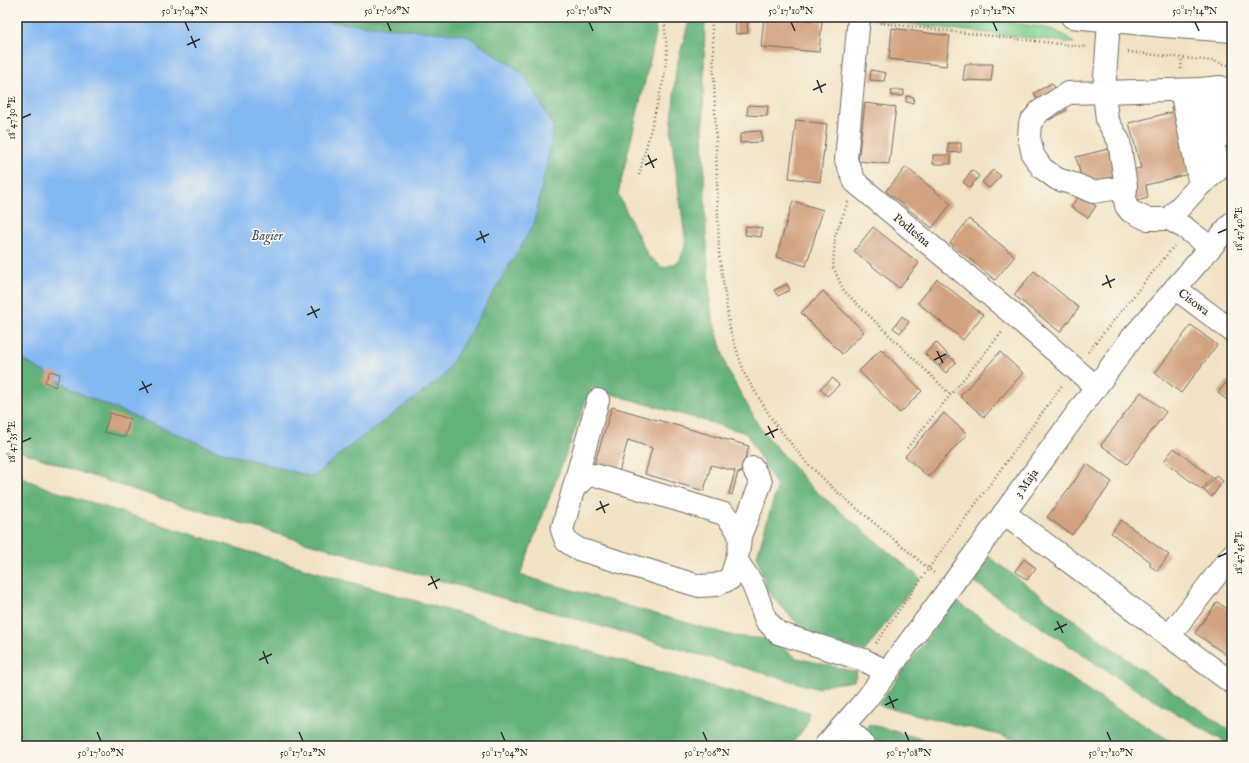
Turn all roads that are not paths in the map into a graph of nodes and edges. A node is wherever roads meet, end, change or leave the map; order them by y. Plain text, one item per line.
1 (1072, 17) edge
2 (859, 19) edge
3 (1109, 21) junction
4 (1164, 26) junction
5 (1232, 31) edge
6 (1232, 46) edge
7 (1191, 89) junction
8 (1104, 92) junction
9 (1232, 137) edge
10 (1226, 163) edge
11 (1200, 185) junction
12 (1126, 187) junction
13 (1177, 223) junction
14 (1232, 224) edge
15 (1210, 248) junction
16 (1175, 288) junction
17 (1232, 332) edge
18 (1096, 387) junction
19 (598, 400) dead end
20 (753, 468) dead end
21 (574, 488) junction
22 (1004, 513) junction
23 (740, 536) junction
24 (1232, 555) edge
25 (737, 561) junction
26 (1169, 636) junction
27 (887, 672) junction
28 (1232, 683) edge
29 (844, 725) junction
30 (825, 746) edge
31 (864, 746) edge

1 - 3 main road
2 - 18 main road, Podleśna
3 - 4 main road
3 - 8 main road
4 - 5 main road
4 - 6 main road
7 - 8 main road
7 - 9 main road
7 - 10 main road
7 - 11 main road
8 - 12 main road
8 - 12 main road
10 - 11 main road
11 - 13 main road
12 - 13 main road
13 - 15 main road
14 - 15 main road, 3 Maja
15 - 16 main road, 3 Maja
16 - 17 main road, Cisowa
16 - 18 main road, 3 Maja
18 - 22 main road, 3 Maja
19 - 21 main road
20 - 23 main road
21 - 23 main road
21 - 25 main road
22 - 26 main road
22 - 27 main road, 3 Maja
23 - 25 main road
24 - 26 main road
25 - 27 main road
26 - 28 main road
27 - 29 main road, 3 Maja
29 - 30 main road, 3 Maja
29 - 31 main road

